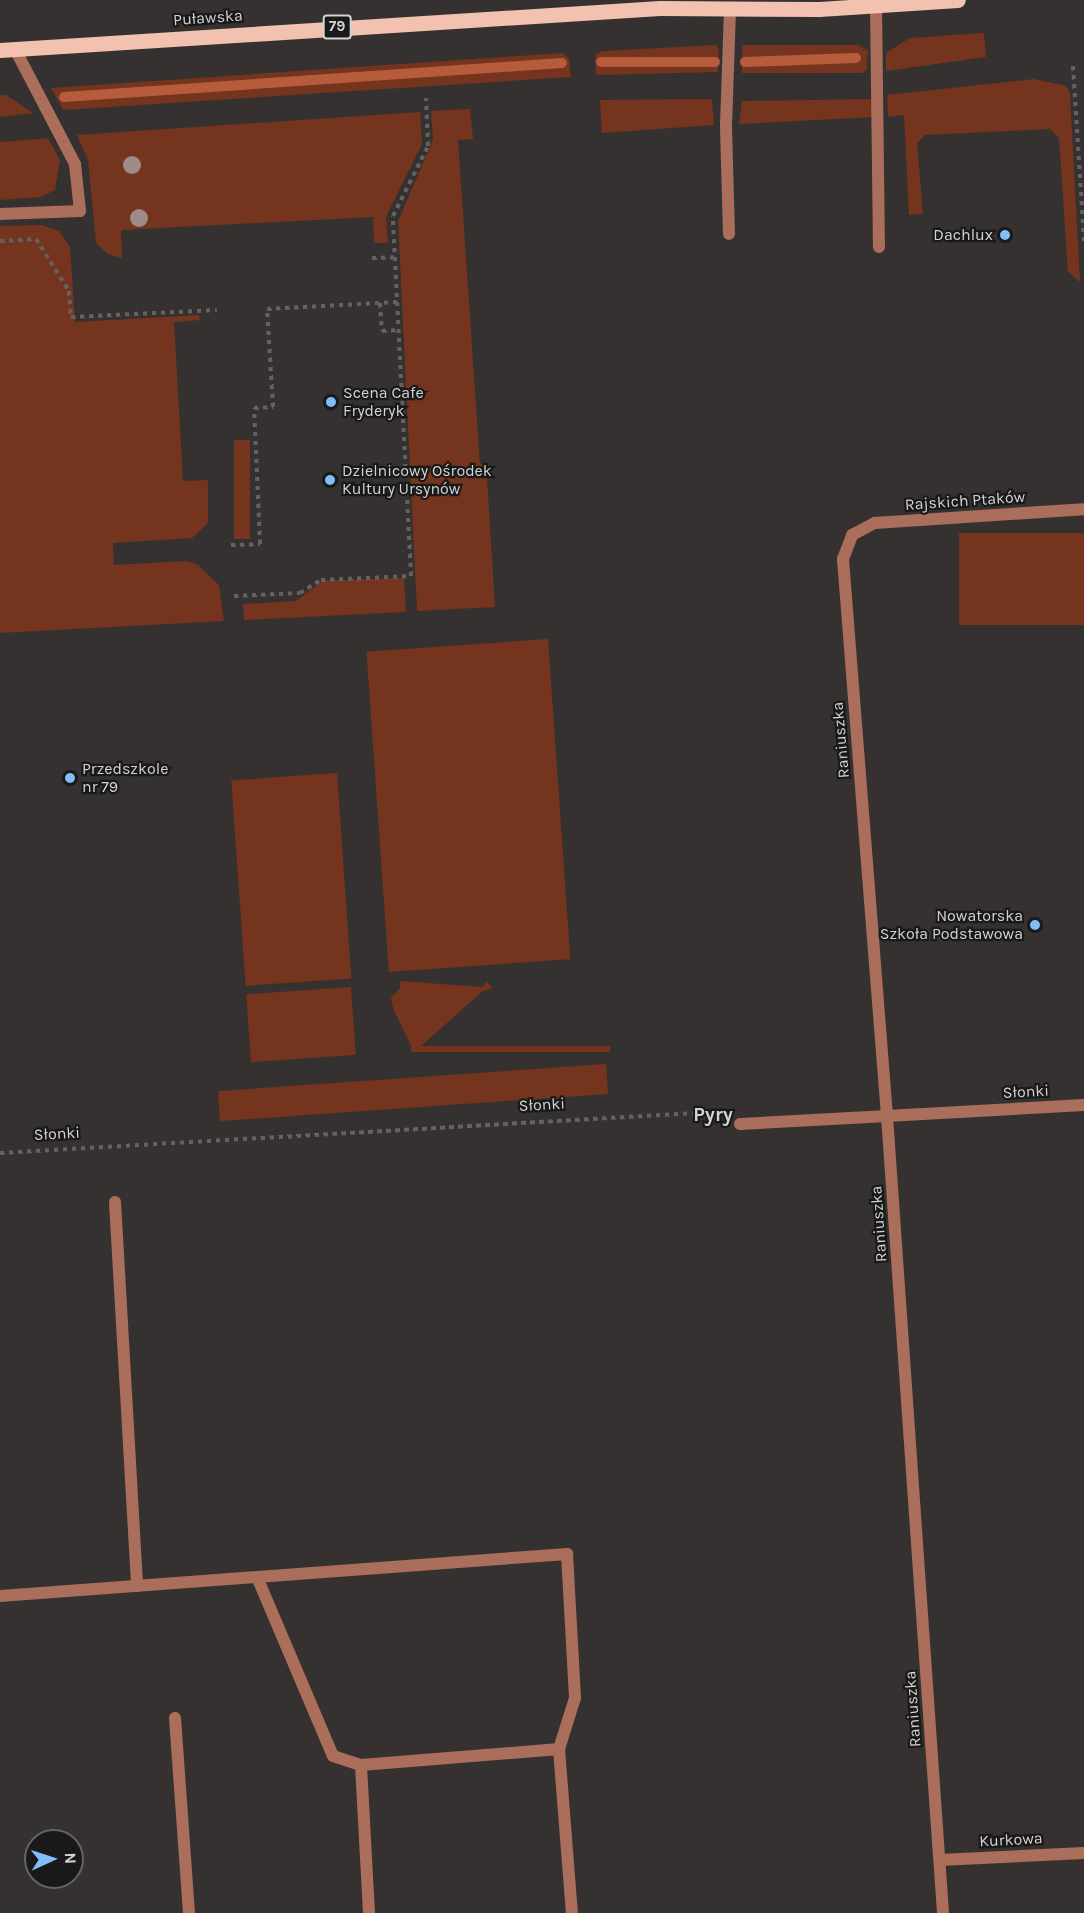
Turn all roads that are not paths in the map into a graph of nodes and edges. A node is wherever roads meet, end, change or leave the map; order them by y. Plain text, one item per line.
1 (958, 0) edge
2 (876, 5) junction
3 (730, 9) junction
4 (7, 50) edge
5 (0, 214) edge
6 (729, 234) dead end
7 (879, 247) dead end
8 (1084, 509) edge
9 (852, 535) joint
10 (1084, 1106) edge
11 (887, 1116) junction
12 (740, 1125) road end
13 (116, 1202) dead end
14 (257, 1577) junction
15 (137, 1586) junction
16 (0, 1596) edge
17 (175, 1718) dead end
18 (559, 1749) junction
19 (362, 1766) junction
20 (1084, 1853) edge
21 (940, 1860) junction
22 (189, 1913) edge
23 (369, 1913) edge
24 (572, 1913) edge
25 (943, 1913) edge

1 - 2 main road, Puławska / 79
2 - 3 main road, Puławska / 79
2 - 7 street
3 - 4 main road, Puławska / 79
3 - 6 street
4 - 5 street
8 - 9 street, Rajskich Ptaków
9 - 11 street, Raniuszka
10 - 11 street, Słonki
11 - 12 street, Słonki
11 - 21 street, Raniuszka
13 - 15 street
14 - 15 street
14 - 18 street
14 - 19 street
15 - 16 street
17 - 22 street
18 - 19 street
18 - 24 street
19 - 23 street
20 - 21 street, Kurkowa
21 - 25 street, Raniuszka

